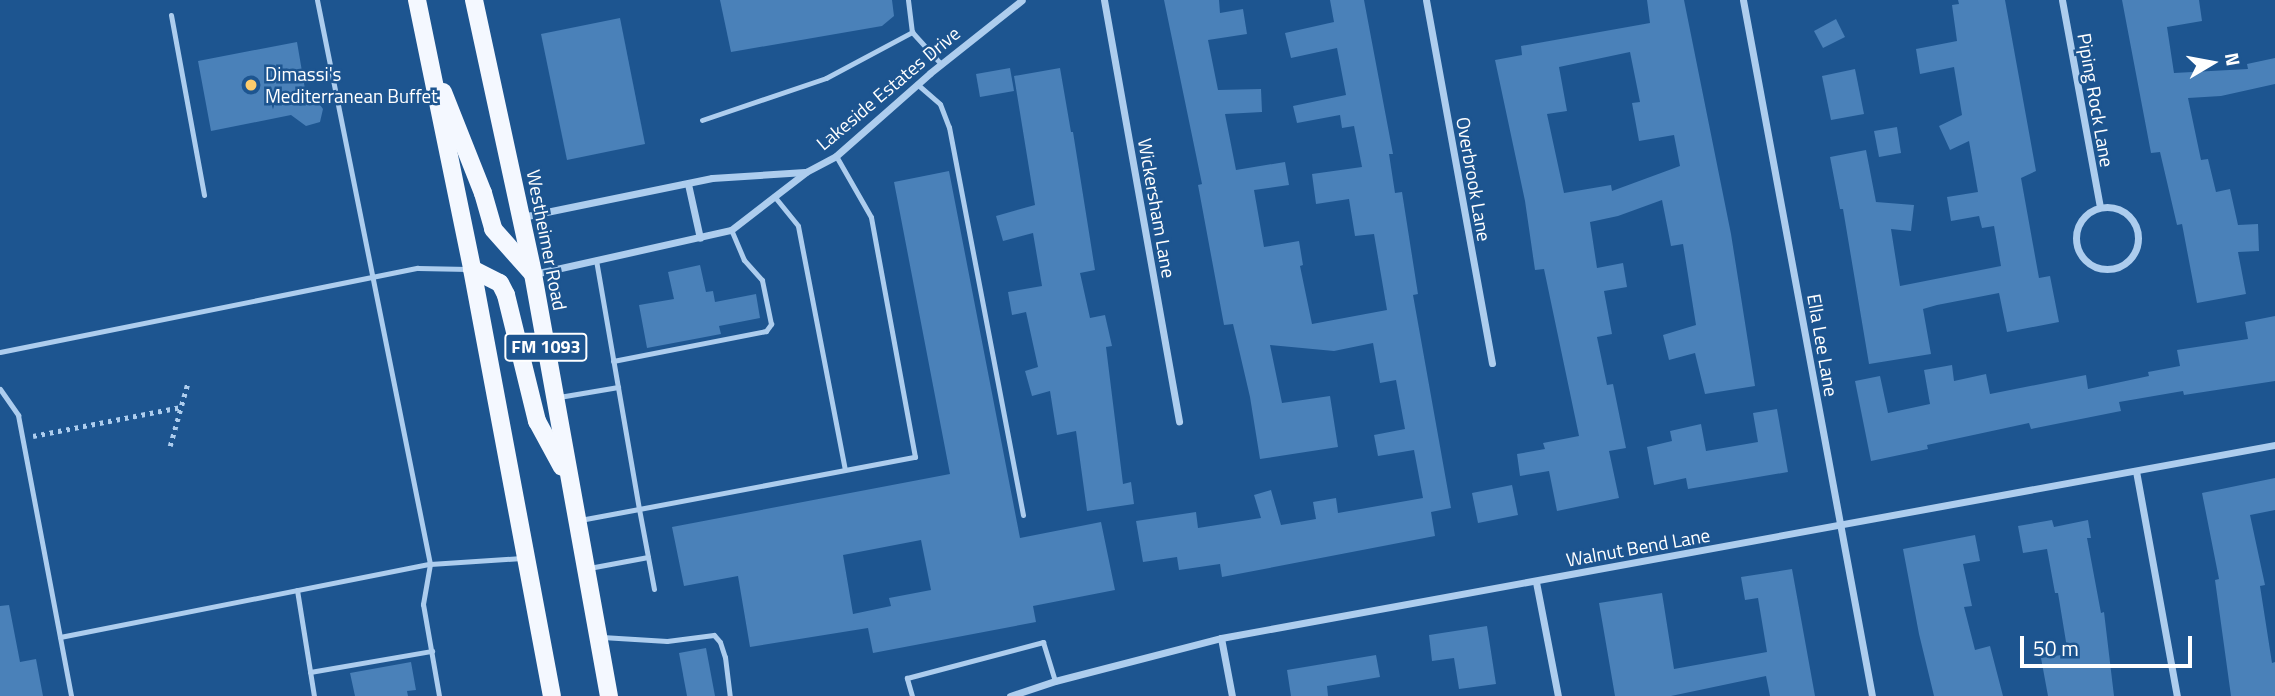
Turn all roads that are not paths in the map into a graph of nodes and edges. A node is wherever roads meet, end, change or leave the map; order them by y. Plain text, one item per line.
1 (317, 0) edge
2 (417, 0) edge
3 (464, 0) edge
4 (474, 0) edge
5 (908, 0) edge
6 (1022, 0) edge
7 (1104, 0) edge
8 (1426, 0) edge
9 (1743, 0) edge
10 (2062, 0) edge
11 (171, 15) dead end
12 (480, 29) junction
13 (912, 32) junction
14 (425, 46) junction
15 (942, 64) junction
16 (917, 84) junction
17 (702, 120) dead end
18 (836, 156) junction
19 (806, 172) junction
20 (688, 184) junction
21 (204, 195) dead end
22 (775, 196) junction
23 (2100, 207) junction
24 (522, 217) junction
25 (731, 230) junction
26 (700, 237) junction
27 (596, 260) junction
28 (472, 269) junction
29 (533, 274) junction
30 (373, 278) junction
31 (0, 352) edge
32 (613, 361) junction
33 (1492, 363) dead end
34 (618, 387) junction
35 (0, 389) edge
36 (555, 398) junction
37 (1179, 421) dead end
38 (2275, 445) edge
39 (845, 470) junction
40 (2136, 471) junction
41 (571, 482) junction
42 (639, 509) junction
43 (1023, 515) dead end
44 (577, 521) junction
45 (1841, 526) junction
46 (648, 557) junction
47 (526, 558) junction
48 (430, 564) junction
49 (586, 568) junction
50 (1536, 582) junction
51 (654, 589) dead end
52 (297, 590) junction
53 (60, 637) junction
54 (598, 637) junction
55 (1221, 638) junction
56 (432, 651) junction
57 (310, 672) junction
58 (1055, 681) junction
59 (71, 696) edge
60 (314, 696) edge
61 (439, 696) edge
62 (552, 696) edge
63 (609, 696) edge
64 (730, 696) edge
65 (912, 696) edge
66 (1010, 696) edge
67 (1232, 696) edge
68 (1558, 696) edge
69 (1872, 696) edge
70 (2177, 696) edge

1 - 30 lane
2 - 14 main road, FM 1093
3 - 12 main road
4 - 12 main road, Westheimer Road / FM 1093
5 - 13 lane
6 - 15 street, Lakeside Estates Drive
7 - 37 street, Wickersham Lane
8 - 33 street, Overbrook Lane
9 - 45 street, Ella Lee Lane
10 - 23 street, Piping Rock Lane
11 - 21 lane
12 - 24 main road, Westheimer Road / FM 1093
13 - 15 lane
13 - 17 lane
14 - 28 main road, FM 1093
14 - 29 main road
15 - 16 street, Lakeside Estates Drive
16 - 18 street, Lakeside Estates Drive
16 - 43 lane
18 - 19 street, Lakeside Estates Drive
18 - 39 lane
19 - 20 street, Lakeside Estates Drive
19 - 22 street, Lakeside Estates Drive
20 - 24 street, Lakeside Estates Drive
20 - 26 street
22 - 25 street, Lakeside Estates Drive
22 - 39 lane
23 - 23 street
24 - 29 main road, Westheimer Road / FM 1093
25 - 26 street, Lakeside Estates Drive
25 - 32 lane
26 - 27 street, Lakeside Estates Drive
27 - 29 street, Lakeside Estates Drive
27 - 32 lane
28 - 30 lane
28 - 41 main road
28 - 47 main road, FM 1093
29 - 36 main road, Westheimer Road / FM 1093
30 - 31 lane
30 - 48 lane
32 - 34 lane
34 - 36 lane
34 - 42 lane
35 - 53 lane
36 - 41 main road, Westheimer Road / FM 1093
38 - 40 street, Walnut Bend Lane
39 - 42 lane
40 - 45 street, Walnut Bend Lane
40 - 70 street
41 - 44 main road, Westheimer Road / FM 1093
42 - 44 lane
42 - 46 lane
44 - 49 main road, Westheimer Road / FM 1093
45 - 50 street, Walnut Bend Lane
45 - 69 street, Ella Lee Lane
46 - 49 lane
46 - 51 lane
47 - 48 lane
47 - 62 main road, FM 1093
48 - 52 lane
48 - 56 lane
49 - 54 main road, Westheimer Road / FM 1093
50 - 55 street, Walnut Bend Lane
50 - 68 street
52 - 53 lane
52 - 57 lane
53 - 59 lane
54 - 63 main road, Westheimer Road / FM 1093
54 - 64 lane
55 - 58 street, Walnut Bend Lane
55 - 67 street
56 - 57 lane
56 - 61 lane
57 - 60 lane
58 - 65 lane
58 - 66 street, Walnut Bend Lane

